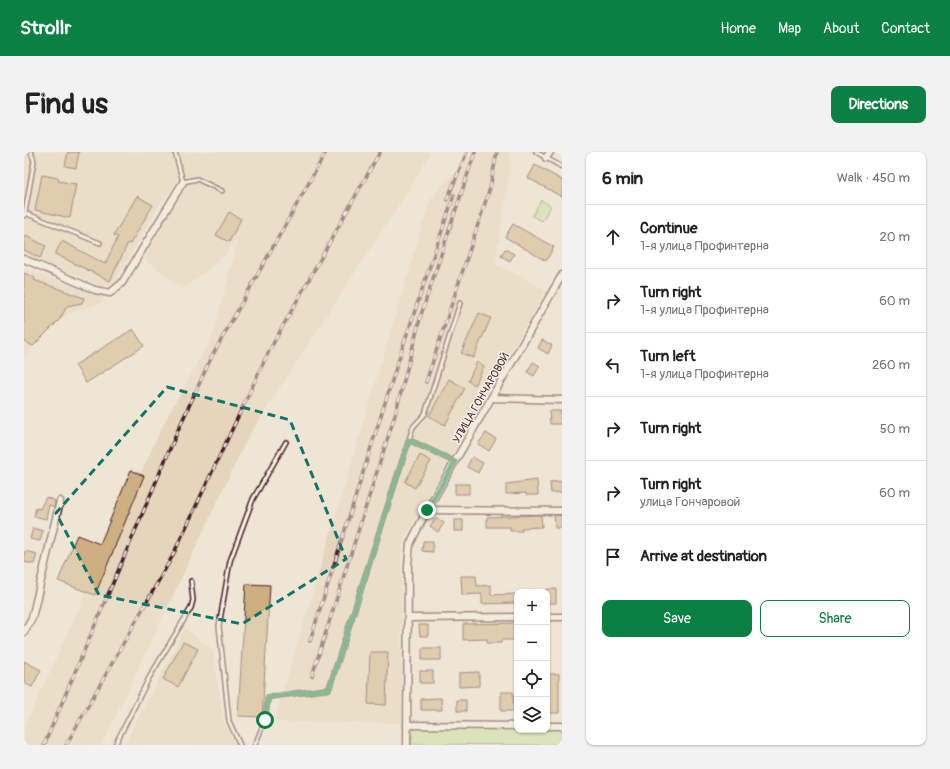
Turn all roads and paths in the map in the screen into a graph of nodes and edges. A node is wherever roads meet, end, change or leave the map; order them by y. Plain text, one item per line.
1 (31, 152) edge
2 (175, 152) edge
3 (536, 152) edge
4 (550, 152) edge
5 (546, 158) junction
6 (562, 167) edge
7 (183, 182) junction
8 (222, 191) dead end
9 (24, 214) edge
10 (100, 242) dead end
11 (24, 259) edge
12 (562, 275) edge
13 (460, 303) dead end
14 (492, 398) junction
15 (562, 400) edge
16 (409, 440) junction
17 (286, 442) dead end
18 (455, 462) junction
19 (60, 501) dead end
20 (427, 510) junction
21 (562, 511) edge
22 (192, 581) dead end
23 (514, 617) edge
24 (550, 617) edge
25 (562, 617) edge
26 (409, 618) junction
27 (24, 632) edge
28 (407, 725) junction
29 (514, 726) edge
30 (550, 726) edge
31 (562, 726) edge
32 (114, 745) edge
33 (240, 745) edge
34 (255, 745) edge
35 (407, 745) edge

1 - 9 lane
2 - 7 lane
3 - 5 lane
4 - 5 street
5 - 6 lane
7 - 8 lane
7 - 11 street
9 - 10 lane
12 - 14 street, УЛИЦА ГОНЧАРОВОЙ
13 - 16 lane
14 - 15 street
14 - 18 street, УЛИЦА ГОНЧАРОВОЙ
16 - 18 lane
16 - 34 lane
17 - 33 lane
18 - 20 street, УЛИЦА ГОНЧАРОВОЙ
19 - 27 street
20 - 21 street
20 - 26 street, УЛИЦА ГОНЧАРОВОЙ
22 - 32 lane
23 - 26 street
24 - 25 street
26 - 28 street, УЛИЦА ГОНЧАРОВОЙ
28 - 29 street
28 - 35 street, УЛИЦА ГОНЧАРОВОЙ
30 - 31 street

